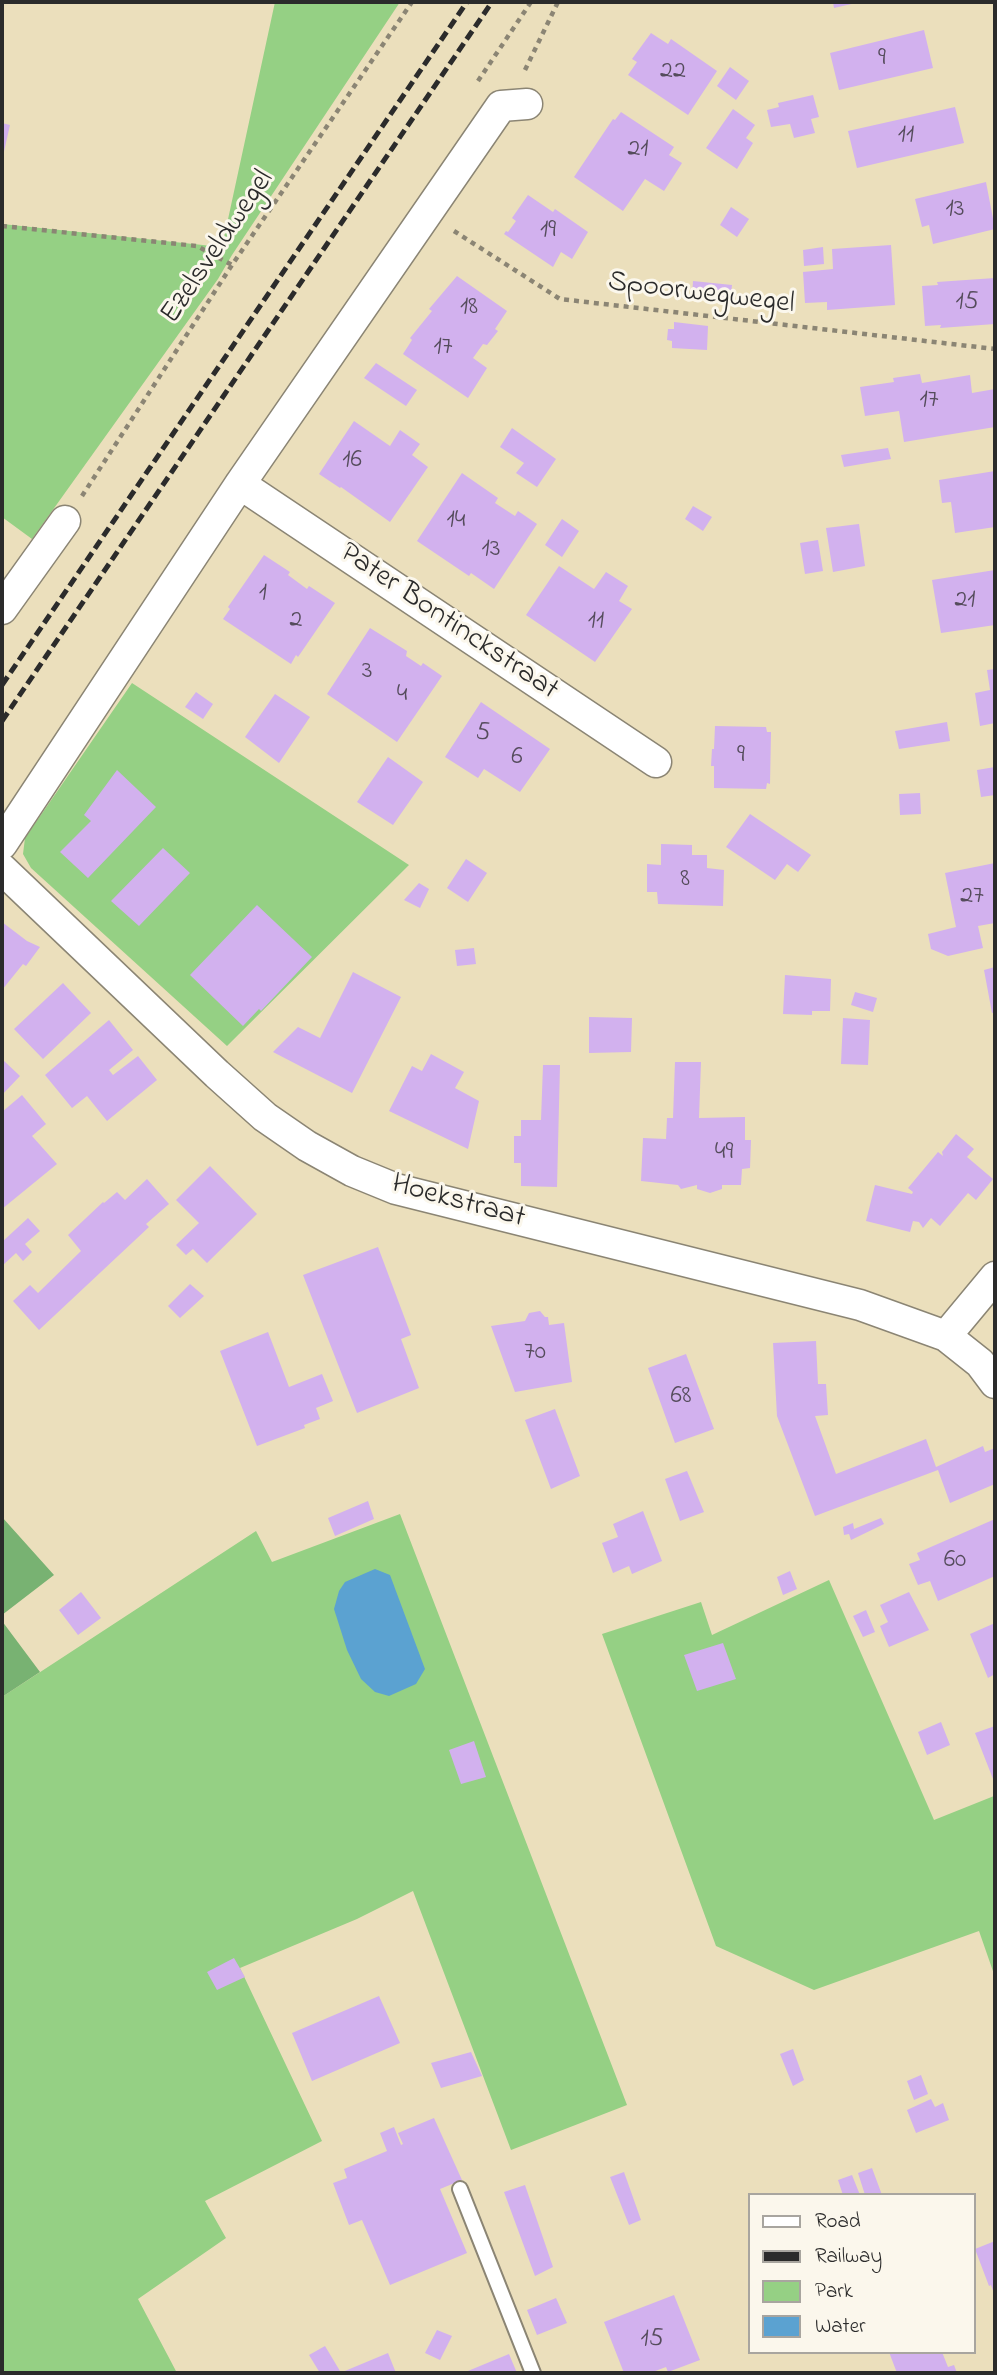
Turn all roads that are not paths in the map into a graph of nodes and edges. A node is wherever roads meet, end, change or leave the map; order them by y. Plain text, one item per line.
1 (518, 105) road end
2 (240, 484) junction
3 (65, 521) road end
4 (2, 609) edge
5 (656, 762) dead end
6 (2, 844) edge
7 (2, 869) edge
8 (995, 1277) edge
9 (946, 1336) junction
10 (995, 1383) edge
11 (460, 2189) dead end
12 (533, 2373) edge

1 - 2 street
2 - 5 street, Pater Bontinckstraat
2 - 6 street
3 - 4 street
7 - 9 street, Hoekstraat
8 - 9 street
9 - 10 street, Hoekstraat
11 - 12 lane

